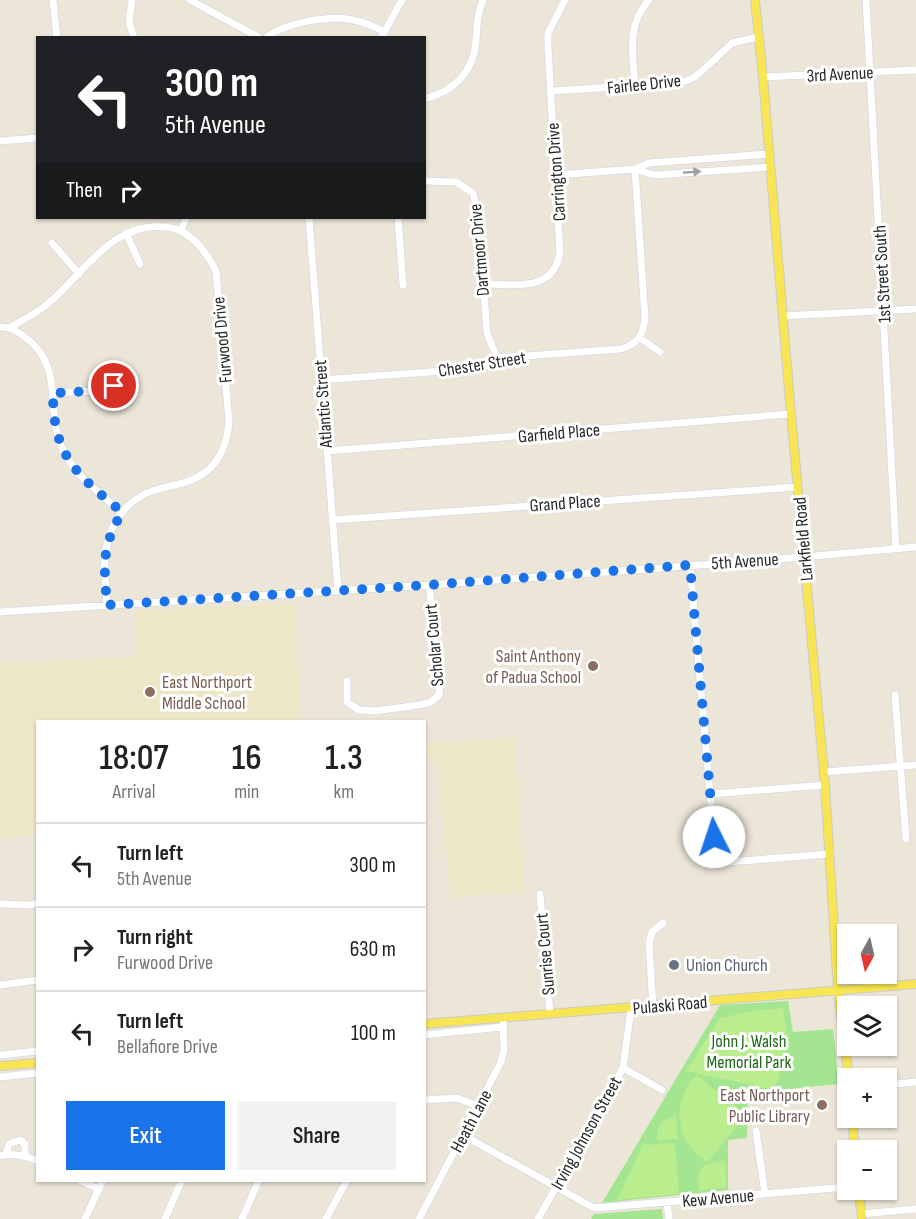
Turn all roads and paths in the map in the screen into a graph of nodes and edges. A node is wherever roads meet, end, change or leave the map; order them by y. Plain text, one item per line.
1 (53, 0) edge
2 (132, 0) edge
3 (190, 0) edge
4 (212, 0) edge
5 (402, 0) edge
6 (483, 0) edge
7 (565, 0) edge
8 (648, 0) edge
9 (755, 0) edge
10 (866, 0) edge
11 (207, 9) junction
12 (382, 34) edge
13 (57, 36) edge
14 (133, 36) edge
15 (256, 36) edge
16 (268, 36) edge
17 (758, 37) junction
18 (916, 70) edge
19 (872, 72) junction
20 (763, 77) junction
21 (635, 86) junction
22 (551, 91) junction
23 (426, 98) edge
24 (36, 138) edge
25 (0, 141) edge
26 (769, 154) junction
27 (722, 158) junction
28 (770, 167) junction
29 (635, 169) junction
30 (723, 170) junction
31 (556, 175) junction
32 (426, 182) edge
33 (186, 219) edge
34 (309, 219) edge
35 (398, 219) edge
36 (181, 230) junction
37 (126, 233) junction
38 (52, 243) dead end
39 (140, 264) dead end
40 (79, 274) junction
41 (483, 284) junction
42 (403, 285) dead end
43 (916, 309) edge
44 (884, 311) junction
45 (783, 316) junction
46 (0, 327) edge
47 (11, 327) junction
48 (640, 338) junction
49 (660, 352) dead end
50 (497, 358) junction
51 (321, 380) junction
52 (114, 386) dead end
53 (53, 393) junction
54 (791, 414) junction
55 (327, 451) junction
56 (798, 487) junction
57 (122, 512) junction
58 (332, 520) junction
59 (916, 547) edge
60 (896, 548) junction
61 (805, 556) junction
62 (690, 565) junction
63 (429, 585) junction
64 (338, 590) junction
65 (107, 605) junction
66 (0, 612) edge
67 (347, 681) dead end
68 (439, 695) junction
69 (896, 696) dead end
70 (447, 698) dead end
71 (916, 765) edge
72 (900, 766) junction
73 (824, 772) junction
74 (825, 785) junction
75 (712, 794) junction
76 (906, 838) dead end
77 (830, 854) junction
78 (540, 894) dead end
79 (0, 904) edge
80 (36, 904) edge
81 (663, 923) dead end
82 (36, 980) edge
83 (916, 984) edge
84 (0, 985) edge
85 (838, 991) junction
86 (653, 1008) junction
87 (631, 1009) junction
88 (550, 1014) junction
89 (503, 1023) junction
90 (426, 1024) edge
91 (426, 1035) edge
92 (36, 1051) edge
93 (0, 1055) edge
94 (36, 1063) edge
95 (0, 1066) edge
96 (623, 1068) junction
97 (848, 1068) edge
98 (36, 1073) edge
99 (0, 1077) edge
100 (916, 1083) edge
101 (897, 1084) edge
102 (662, 1089) dead end
103 (426, 1100) edge
104 (478, 1106) junction
105 (756, 1131) dead end
106 (464, 1135) junction
107 (3, 1155) edge
108 (25, 1156) junction
109 (36, 1160) edge
110 (84, 1182) edge
111 (102, 1182) edge
112 (181, 1182) edge
113 (258, 1182) edge
114 (346, 1182) edge
115 (556, 1187) junction
116 (837, 1188) edge
117 (99, 1189) junction
118 (765, 1194) junction
119 (860, 1200) edge
120 (667, 1203) junction
121 (916, 1209) edge
122 (861, 1216) edge
123 (85, 1219) edge
124 (165, 1219) edge
125 (242, 1219) edge
126 (326, 1219) edge
127 (419, 1219) edge
128 (538, 1219) edge
129 (669, 1219) edge

1 - 13 street
2 - 14 street
3 - 11 street
4 - 11 street
5 - 12 street
6 - 23 street
7 - 22 street, Carrington Drive
8 - 21 street
9 - 17 main road, Larkfield Road
10 - 19 street, 1st Street South
11 - 15 street
12 - 16 street
17 - 20 main road, Larkfield Road
17 - 21 street, Fairlee Drive
18 - 19 street, 3rd Avenue
19 - 20 street, 3rd Avenue
19 - 44 street, 1st Street South
20 - 26 main road, Larkfield Road
21 - 22 street, Fairlee Drive
22 - 31 street, Carrington Drive
24 - 25 street
26 - 27 street
26 - 28 main road, Larkfield Road
27 - 29 street
27 - 30 street
28 - 30 street
28 - 45 main road, Larkfield Road
29 -> 30 street
29 - 31 street
29 - 48 street
31 - 41 street, Carrington Drive
32 - 41 street, Dartmoor Drive
33 - 36 street
34 - 51 street, Atlantic Street
35 - 42 street
36 - 37 street
36 - 57 street, Furwood Drive
37 - 39 street
37 - 40 street
38 - 40 street
40 - 47 street
41 - 50 street, Dartmoor Drive
43 - 44 street
44 - 45 street
44 - 60 street, 1st Street South
45 - 54 main road, Larkfield Road
46 - 47 street
47 - 53 street
48 - 49 street
48 - 50 street, Chester Street
50 - 51 street, Chester Street
51 - 55 street, Atlantic Street
52 - 53 street
53 - 57 street
54 - 55 street, Garfield Place
54 - 56 main road, Larkfield Road
55 - 58 street, Atlantic Street
56 - 58 street, Grand Place
56 - 61 main road, Larkfield Road
57 - 65 street, Furwood Drive
58 - 64 street, Atlantic Street
59 - 60 street, 5th Avenue
60 - 61 street, 5th Avenue
61 - 62 street, 5th Avenue
61 - 73 main road, Larkfield Road
62 - 63 street, 5th Avenue
62 - 75 street
63 - 64 street, 5th Avenue
63 - 68 street, Scholar Court
64 - 65 street, 5th Avenue
65 - 66 street, 5th Avenue
67 - 68 street, Scholar Court
68 - 70 street
69 - 72 street
71 - 72 street
72 - 73 street
72 - 76 street
73 - 74 main road, Larkfield Road
74 - 75 street
74 - 77 main road, Larkfield Road
75 - 77 street
77 - 85 main road, Larkfield Road
78 - 88 street, Sunrise Court
79 - 80 street
81 - 86 street
82 - 84 street
83 - 85 main road, Pulaski Road
85 - 86 main road, Pulaski Road
85 - 97 main road, Larkfield Road
86 - 87 main road, Pulaski Road
87 - 88 main road, Pulaski Road
87 - 96 street, Irving Johnson Street
88 - 89 main road, Pulaski Road
89 - 90 main road, Pulaski Road
89 - 91 street
89 - 104 street, Heath Lane
92 - 93 street
94 - 95 main road
96 - 102 street
96 - 115 street, Irving Johnson Street
98 - 99 street
100 - 101 street
103 - 104 street
104 - 106 street, Heath Lane
105 - 118 street
106 - 115 street, Kew Avenue
106 - 127 street, Heath Lane
107 - 108 street
107 - 108 street
108 - 109 street
110 - 117 street
111 - 117 street
112 - 124 street
113 - 125 street
114 - 126 street
115 - 120 street, Kew Avenue
115 - 128 street, Irving Johnson Street
116 - 118 street, Kew Avenue
117 - 123 street
118 - 120 street, Kew Avenue
119 - 122 main road
120 - 129 street
121 - 122 street

